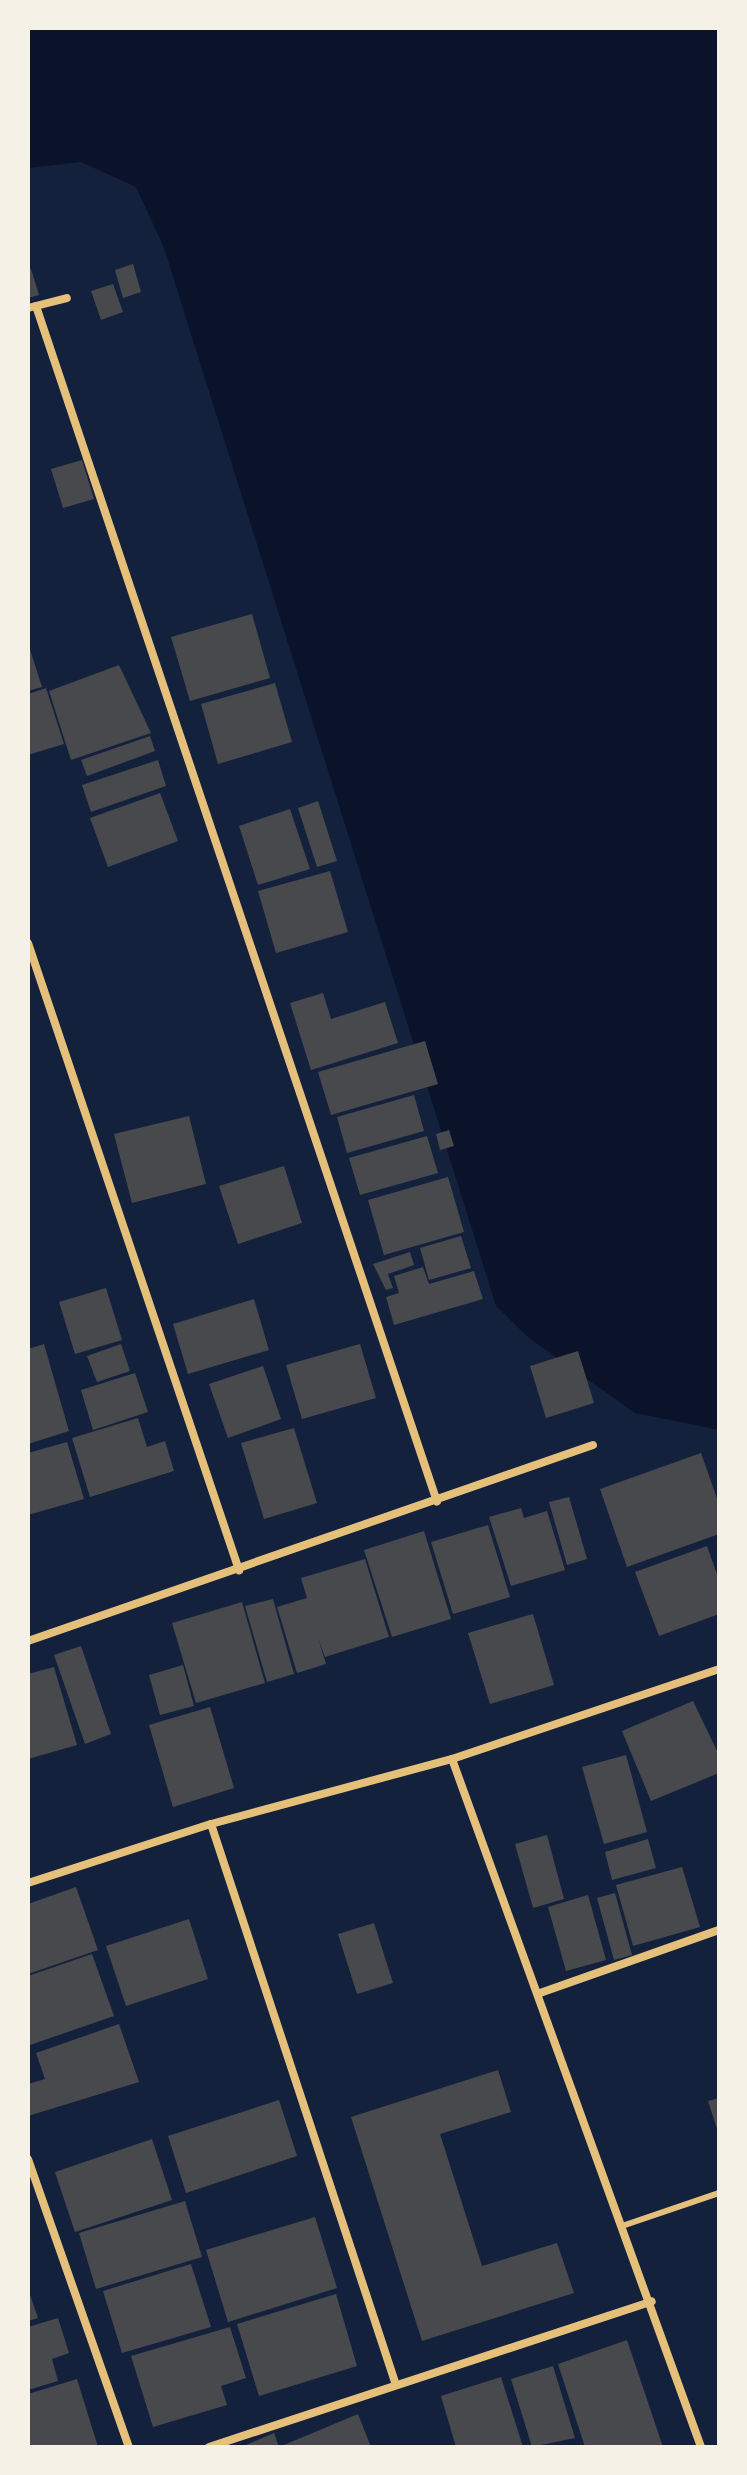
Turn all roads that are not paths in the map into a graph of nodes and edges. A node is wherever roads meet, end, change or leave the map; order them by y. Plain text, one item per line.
1 (67, 298) dead end
2 (32, 307) edge
3 (28, 943) edge
4 (593, 1445) dead end
5 (437, 1502) junction
6 (239, 1570) junction
7 (28, 1641) edge
8 (719, 1669) edge
9 (452, 1759) junction
10 (211, 1824) junction
11 (28, 1883) edge
12 (719, 1930) edge
13 (540, 1993) junction
14 (28, 2159) edge
15 (719, 2193) edge
16 (622, 2226) junction
17 (652, 2301) junction
18 (395, 2382) junction
19 (129, 2447) edge
20 (209, 2447) edge
21 (701, 2447) edge

1 - 2 street
2 - 5 street
3 - 6 street
4 - 5 street
5 - 6 street
6 - 7 street
8 - 9 street
9 - 10 street
9 - 13 street
10 - 11 street
10 - 18 street
12 - 13 street
13 - 16 street
14 - 19 street
15 - 16 lane
16 - 17 street
17 - 18 street
17 - 21 street
18 - 20 street

